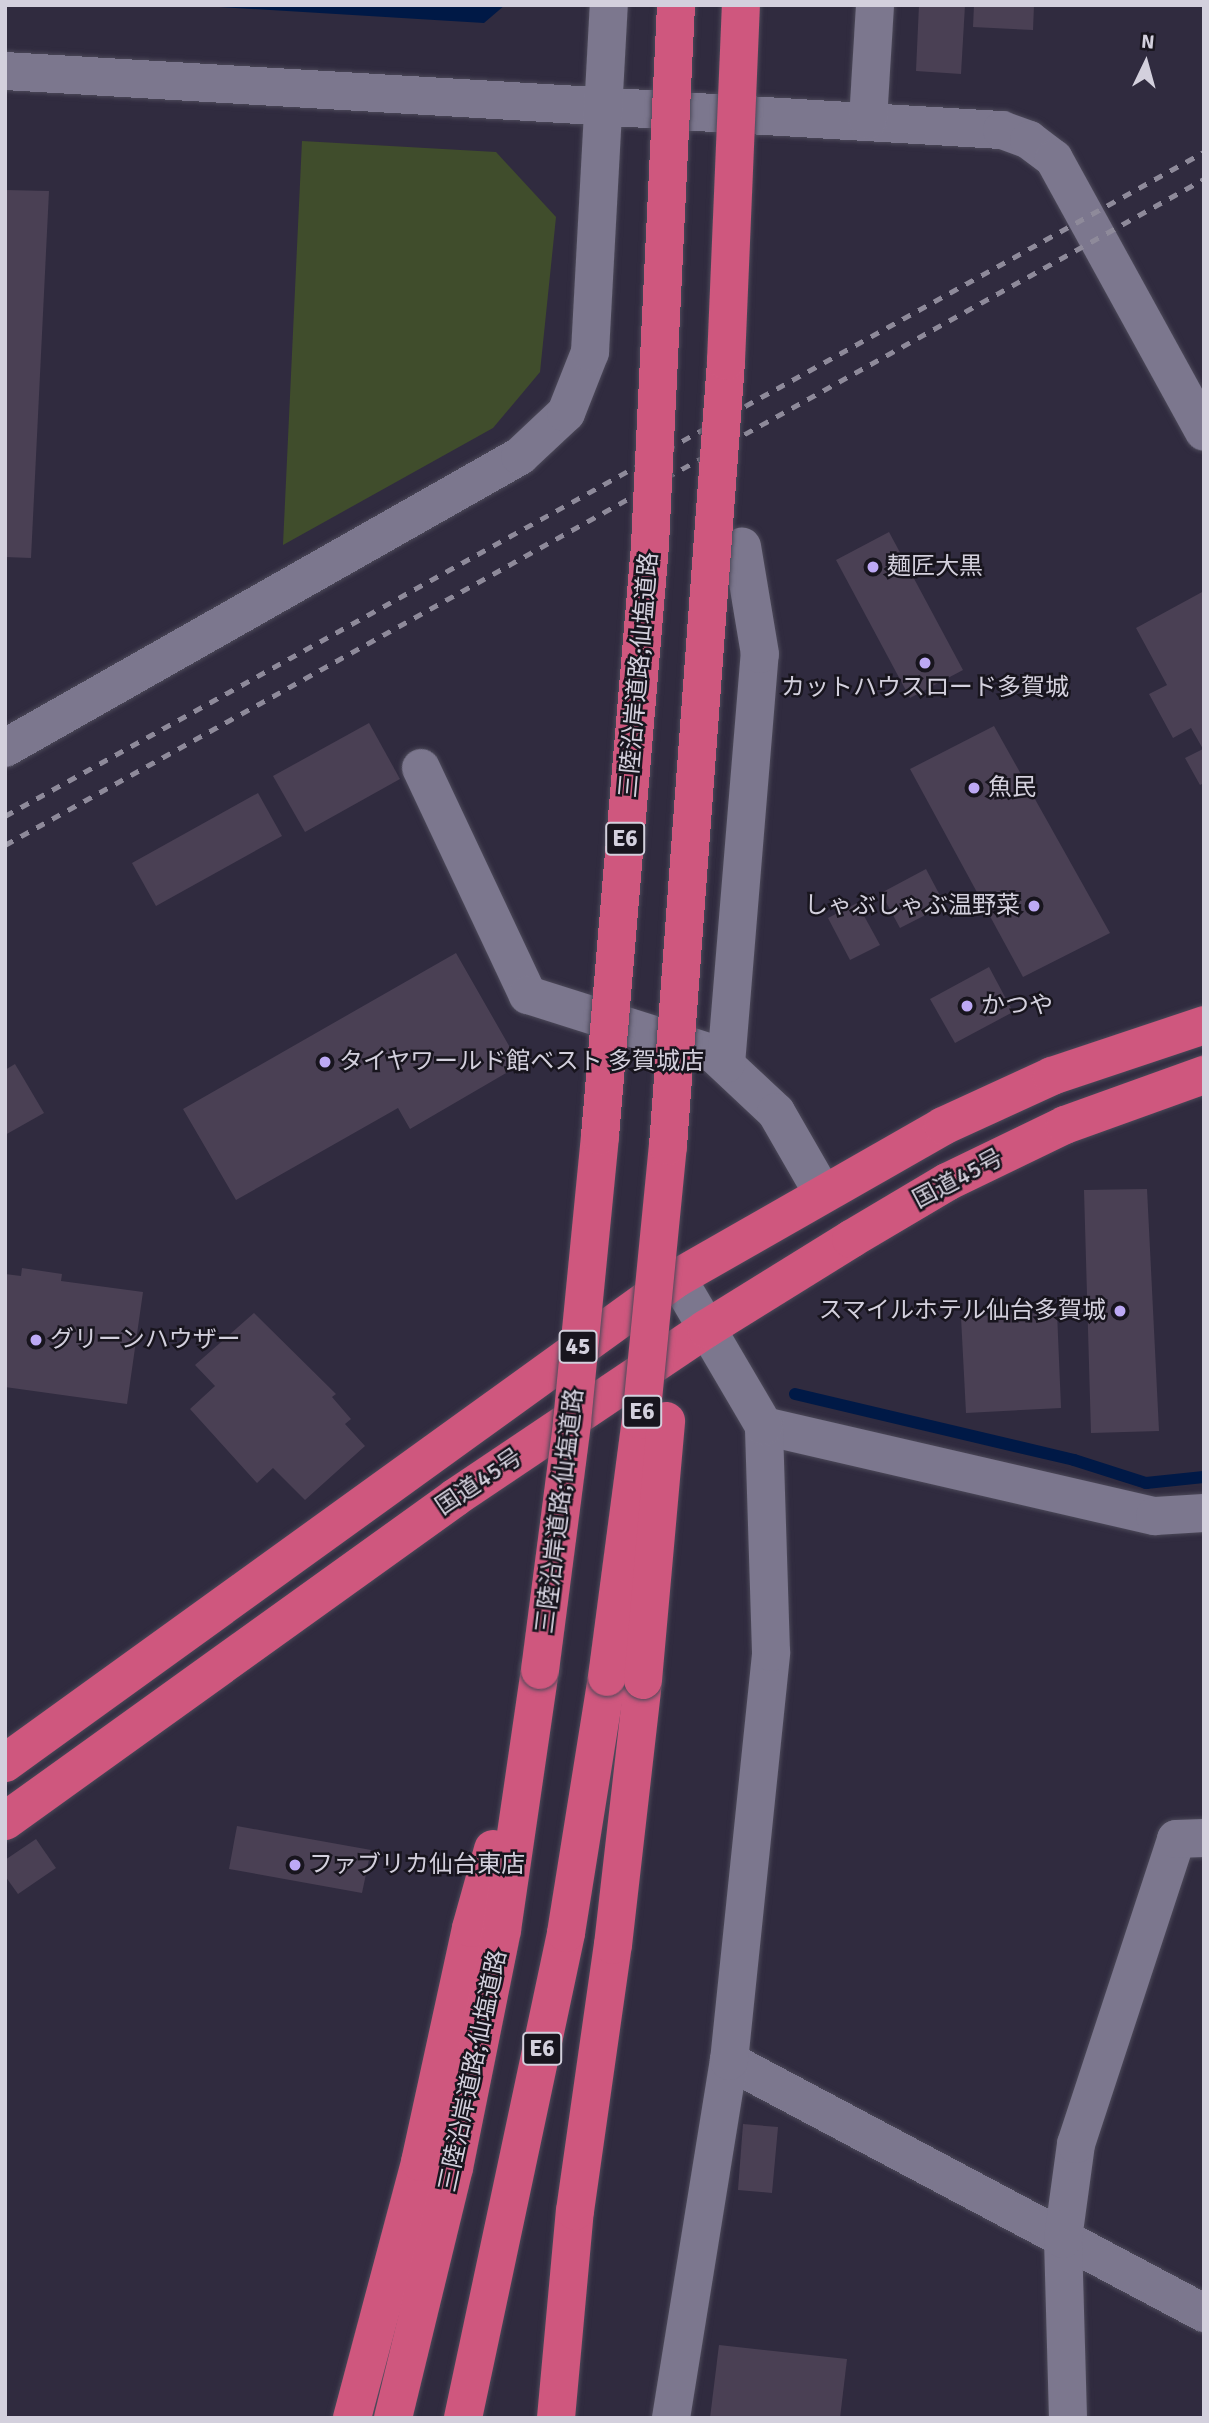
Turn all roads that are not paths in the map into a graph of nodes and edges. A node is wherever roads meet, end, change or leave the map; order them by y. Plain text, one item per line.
1 (609, 5) edge
2 (676, 5) edge
3 (741, 5) edge
4 (875, 5) edge
5 (5, 71) edge
6 (602, 106) junction
7 (868, 120) junction
8 (1204, 432) edge
9 (742, 547) dead end
10 (5, 748) edge
11 (421, 768) dead end
12 (1204, 1025) edge
13 (726, 1064) junction
14 (1204, 1075) edge
15 (822, 1192) junction
16 (677, 1278) junction
17 (706, 1329) junction
18 (764, 1426) junction
19 (1204, 1513) edge
20 (625, 1678) junction
21 (538, 1684) junction
22 (5, 1763) edge
23 (5, 1821) edge
24 (1204, 1838) edge
25 (729, 2061) junction
26 (1063, 2239) junction
27 (1204, 2313) edge
28 (352, 2418) edge
29 (393, 2418) edge
30 (463, 2418) edge
31 (556, 2418) edge
32 (671, 2418) edge
33 (1068, 2418) edge

1 - 6 street
2 - 21 highway, 三陸沿岸道路;仙塩道路 / E6, bridge
3 - 20 highway, bridge
4 - 7 street
5 - 6 street
6 - 7 street
6 - 10 street
7 - 8 street
9 - 13 street
11 - 13 street
12 - 15 highway, 国道45号 / 45
13 - 15 street
14 - 17 highway, 国道45号 / 45
15 - 16 highway, 国道45号 / 45
16 - 17 street
16 - 22 highway, 国道45号 / 45
17 - 18 street
17 - 23 highway, 国道45号 / 45
18 - 19 street
18 - 25 street
20 - 30 highway, E6
20 - 31 highway
21 - 28 highway
21 - 29 highway, 三陸沿岸道路;仙塩道路 / E6
24 - 26 street
25 - 26 street
25 - 32 street
26 - 27 street
26 - 33 street

